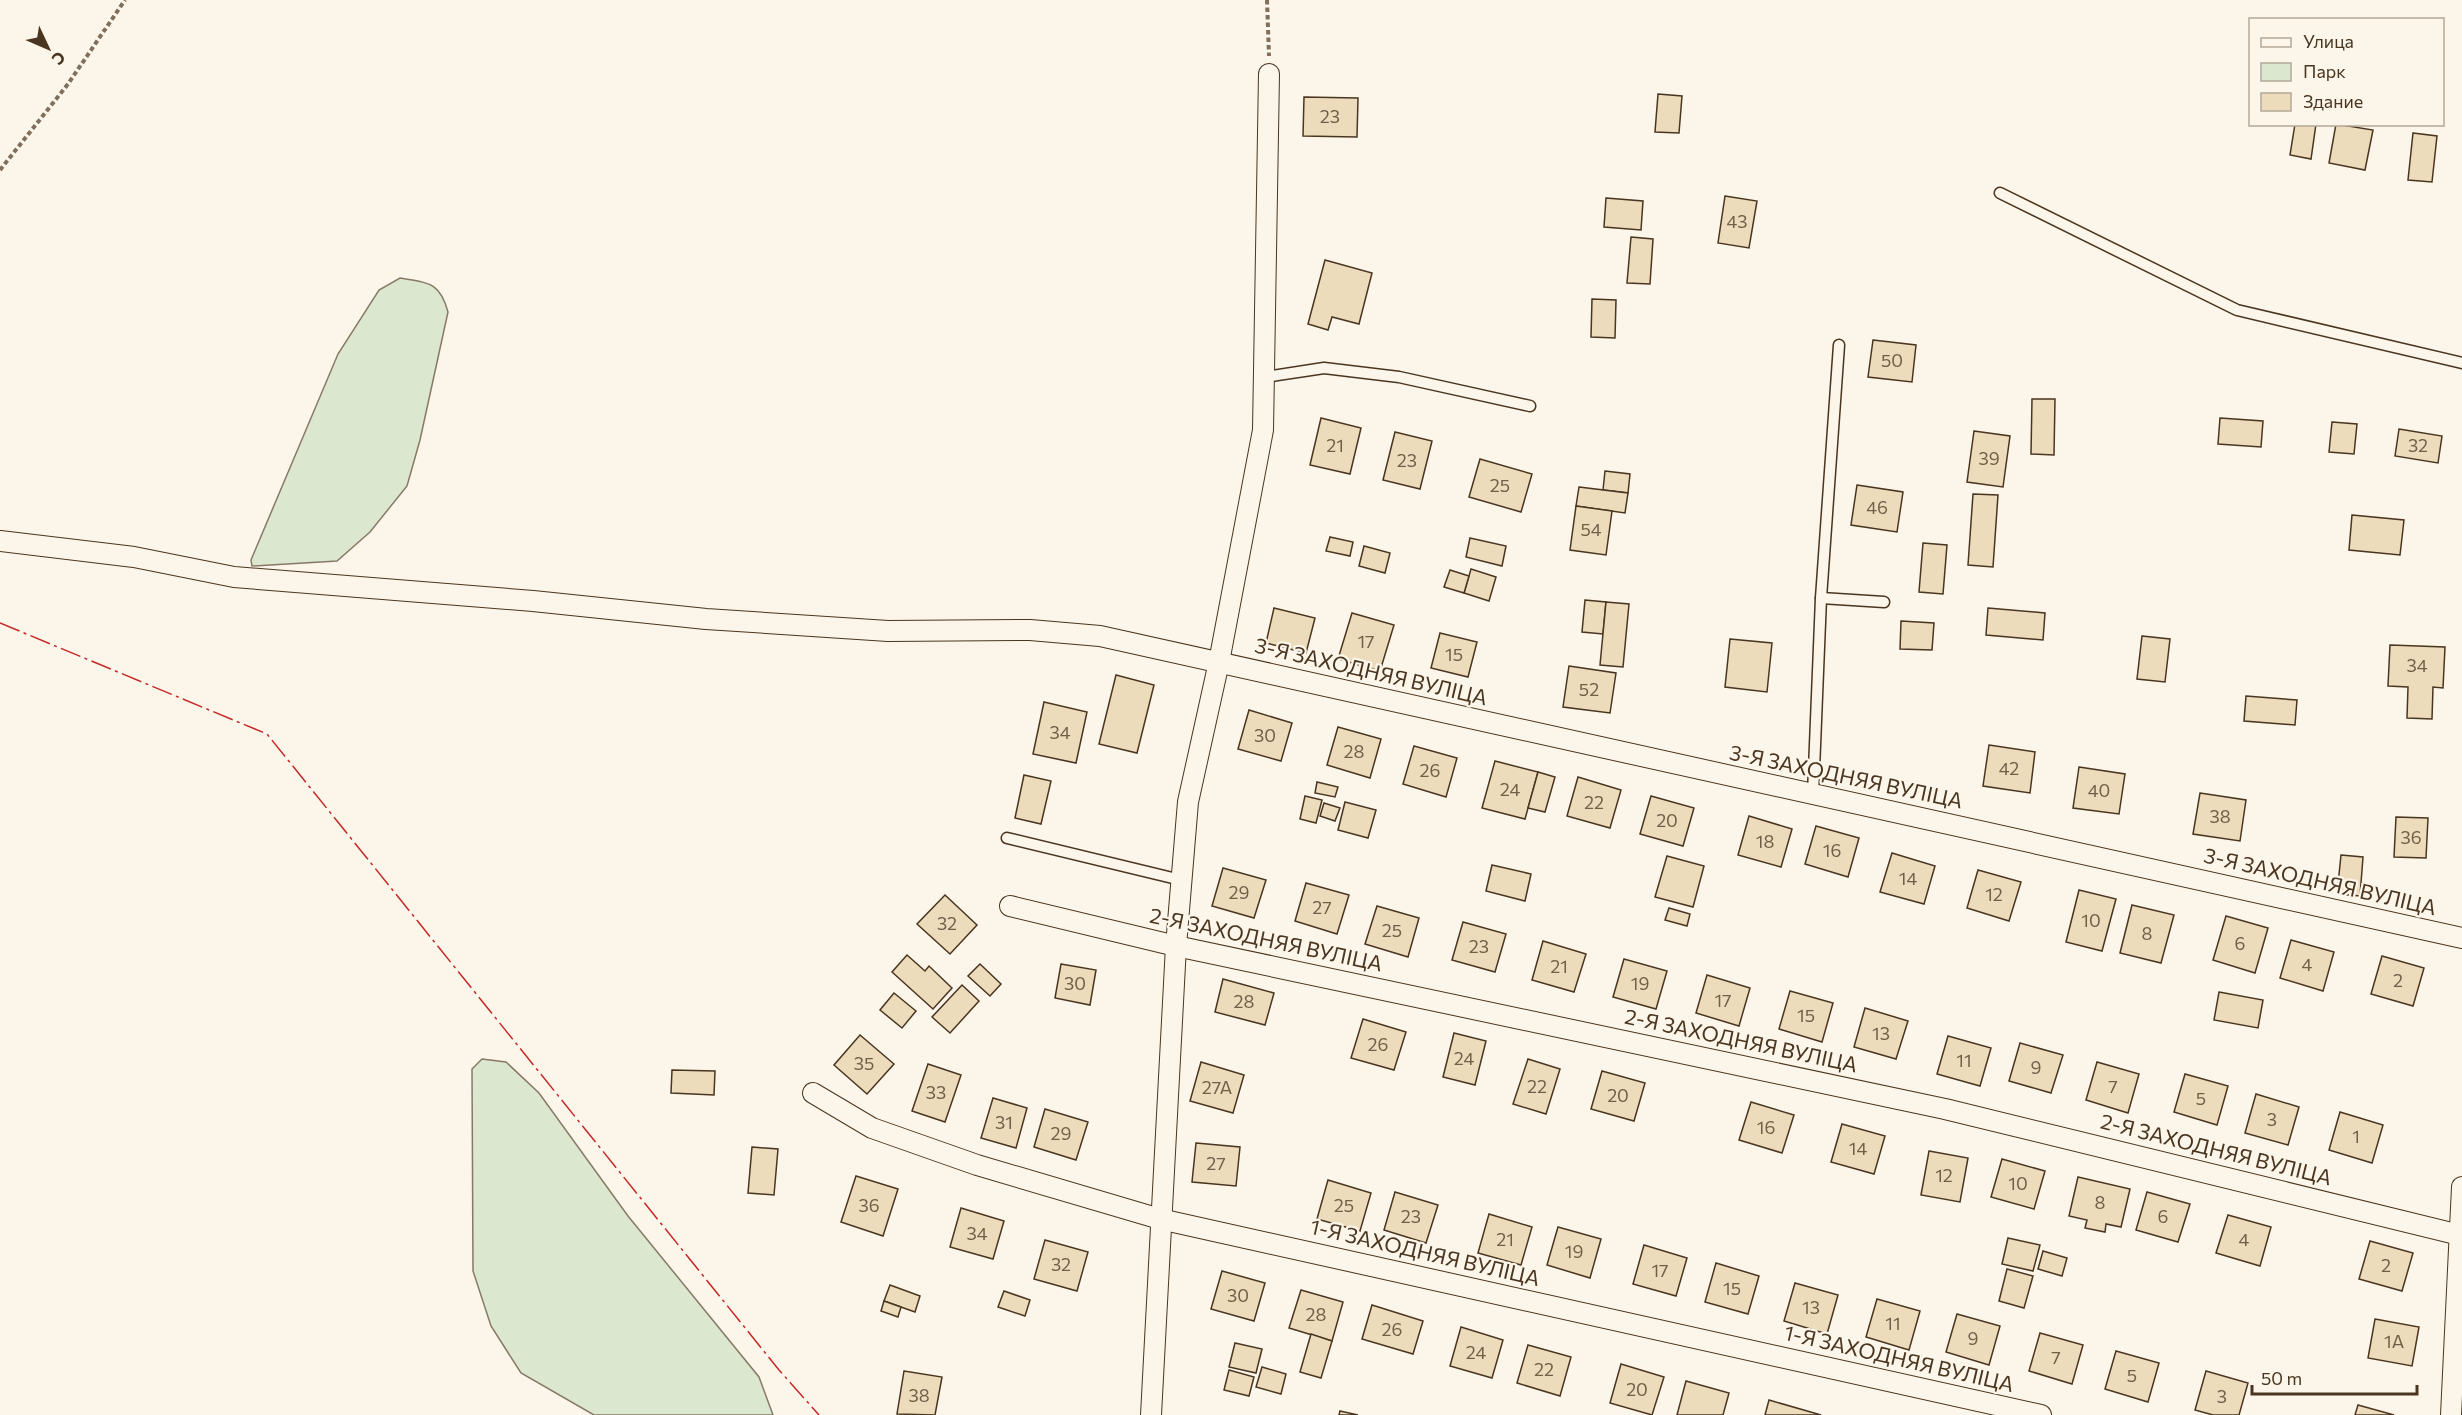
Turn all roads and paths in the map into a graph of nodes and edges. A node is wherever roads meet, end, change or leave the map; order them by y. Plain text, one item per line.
1 (125, 0) edge
2 (1267, 0) edge
3 (1269, 74) joint
4 (0, 170) edge
5 (2000, 193) dead end
6 (1839, 345) dead end
7 (2462, 363) edge
8 (1265, 378) junction
9 (1530, 406) dead end
10 (0, 541) edge
11 (1821, 598) junction
12 (1884, 602) dead end
13 (1219, 662) junction
14 (1813, 794) junction
15 (1007, 838) dead end
16 (1182, 880) junction
17 (1010, 906) dead end
18 (2462, 938) edge
19 (1176, 946) junction
20 (813, 1093) dead end
21 (2462, 1187) edge
22 (1160, 1219) junction
23 (2460, 1235) junction
24 (1151, 1415) edge
25 (2041, 1415) edge
26 (2451, 1415) edge

1 - 4 path
2 - 3 path
3 - 8 street
5 - 7 lane
6 - 11 lane
8 - 9 lane
8 - 13 street
10 - 13 street, 3-Я ЗАХОДНЯЯ ВУЛІЦА
11 - 12 lane
11 - 14 lane
13 - 14 street, 3-Я ЗАХОДНЯЯ ВУЛІЦА
13 - 16 street
14 - 18 street, 3-Я ЗАХОДНЯЯ ВУЛІЦА
15 - 16 lane
16 - 19 street
17 - 19 street, 2-Я ЗАХОДНЯЯ ВУЛІЦА
19 - 22 street
19 - 23 street, 2-Я ЗАХОДНЯЯ ВУЛІЦА
20 - 22 street, 1-Я ЗАХОДНЯЯ ВУЛІЦА
21 - 23 street
22 - 24 street
22 - 25 street, 1-Я ЗАХОДНЯЯ ВУЛІЦА
23 - 26 street

